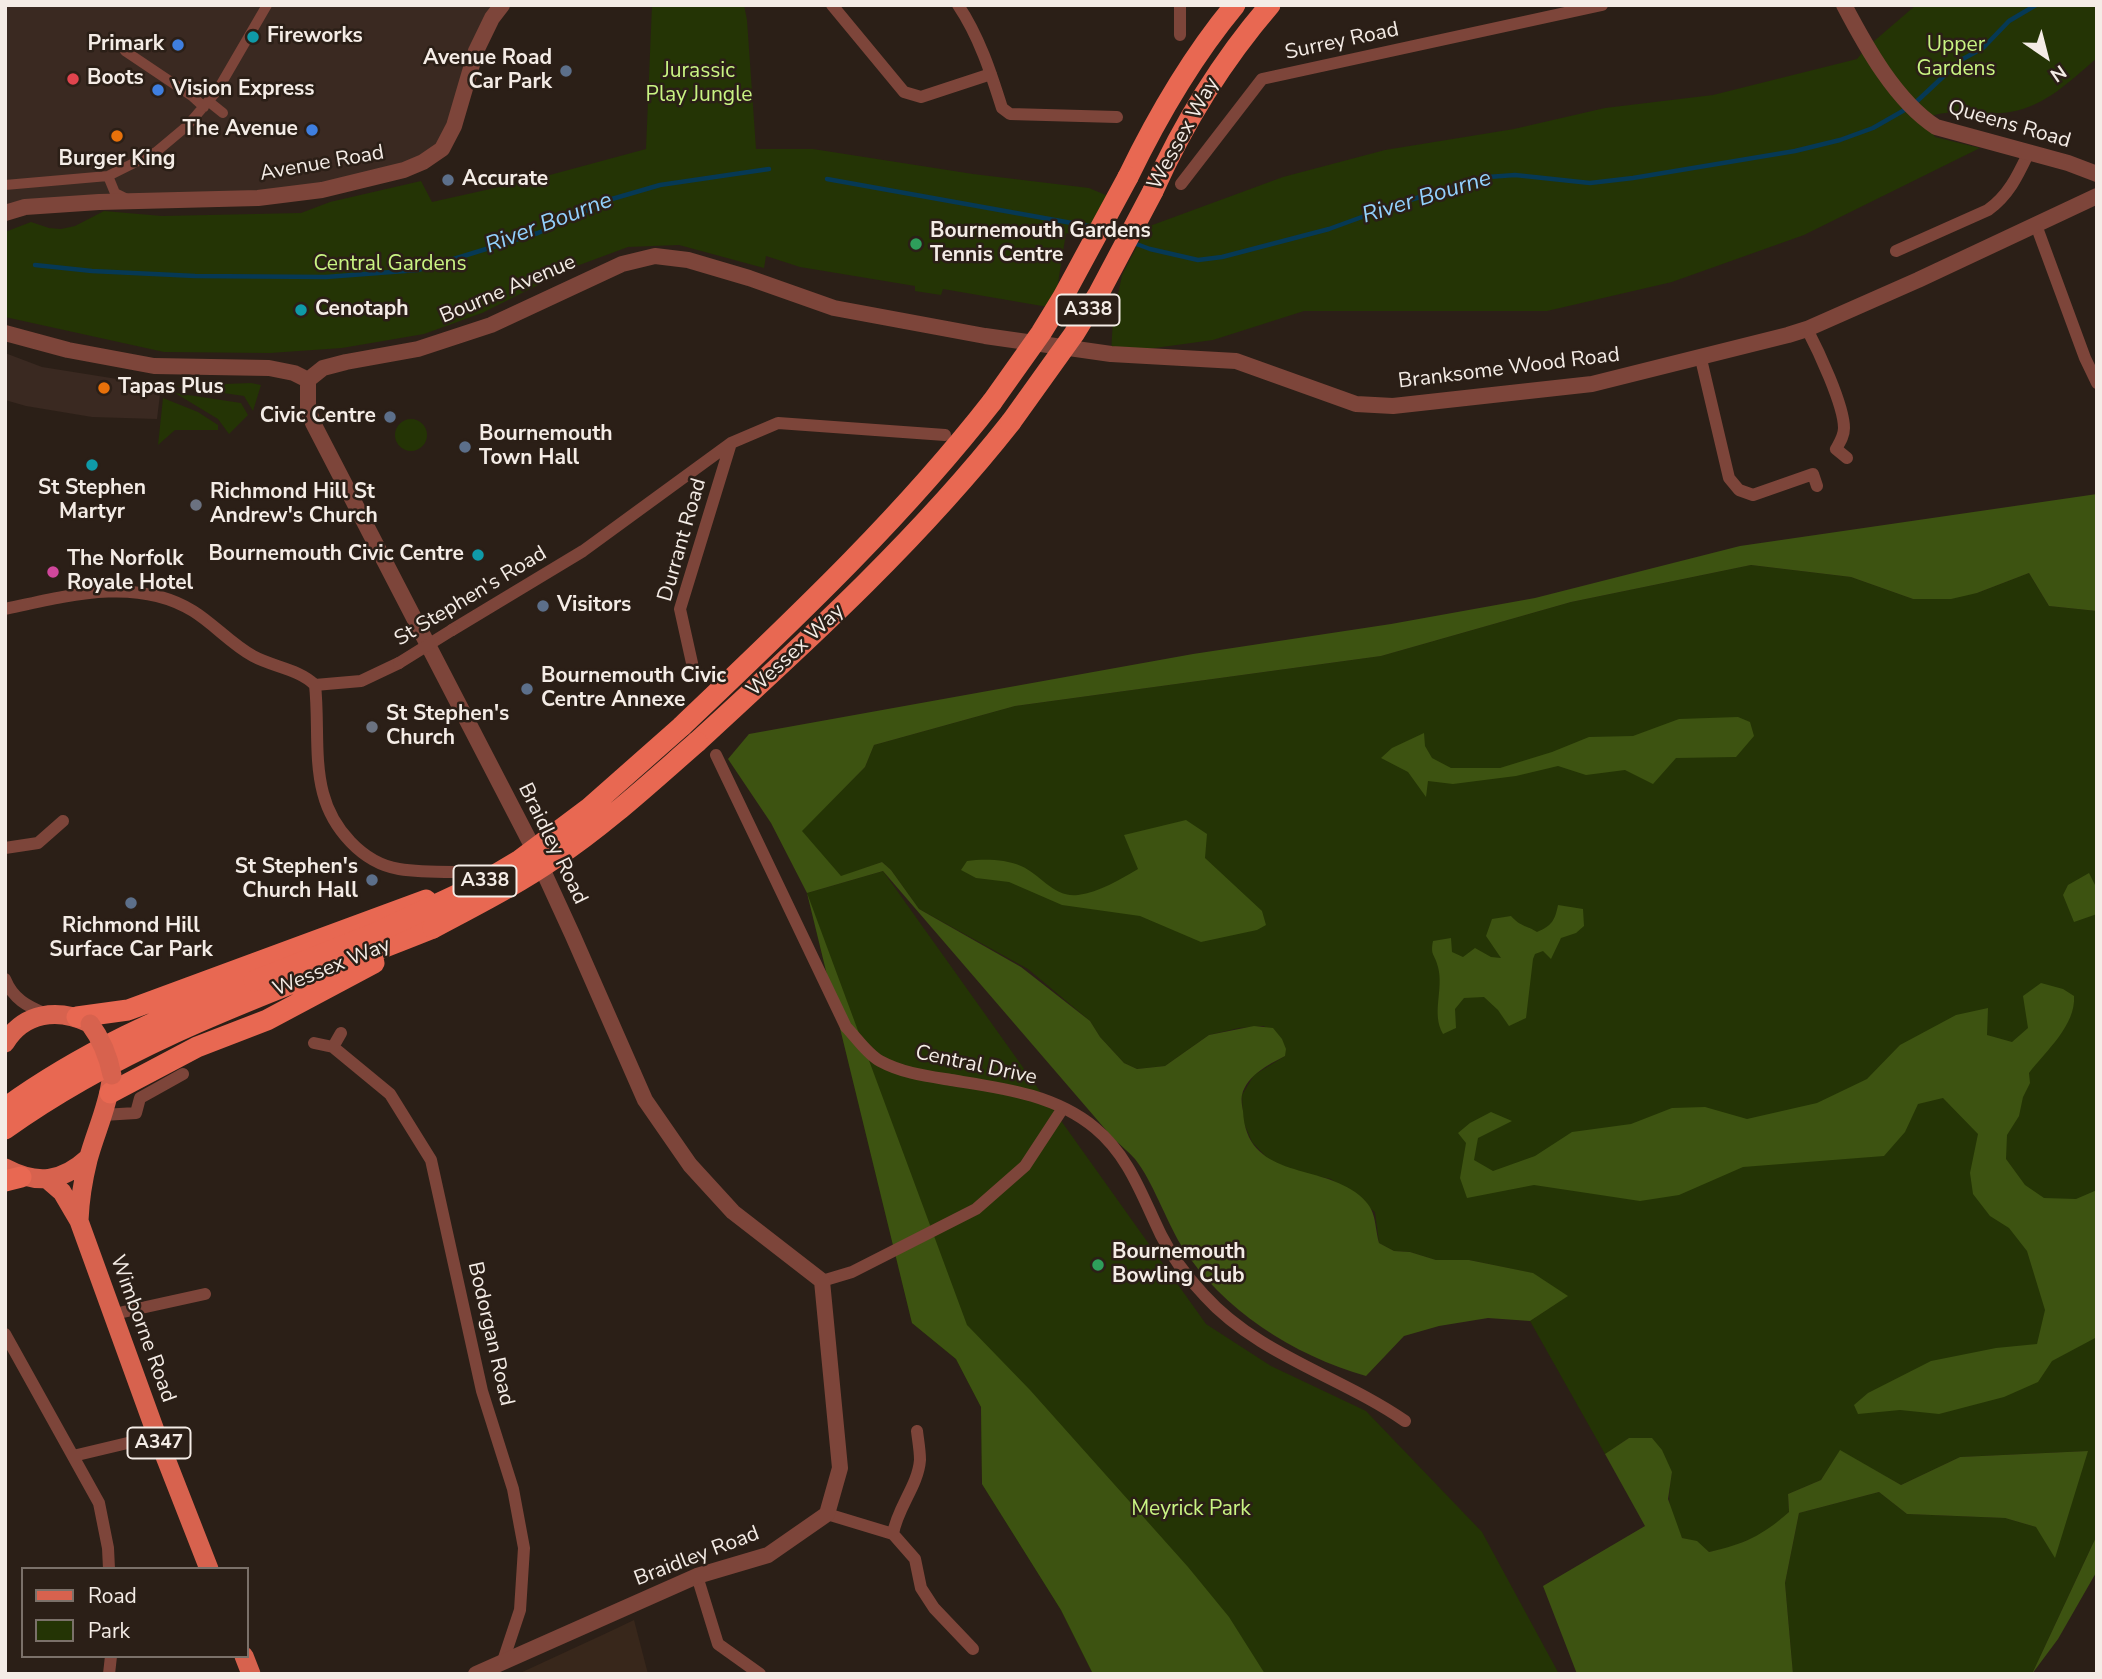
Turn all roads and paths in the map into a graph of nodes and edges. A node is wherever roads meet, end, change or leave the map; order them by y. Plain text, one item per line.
1 (267, 5) edge
2 (502, 5) edge
3 (832, 5) edge
4 (958, 5) edge
5 (1180, 5) edge
6 (1235, 5) edge
7 (1270, 5) edge
8 (1602, 5) edge
9 (1844, 5) edge
10 (1180, 35) dead end
11 (125, 51) dead end
12 (991, 74) junction
13 (206, 104) junction
14 (223, 113) dead end
15 (1111, 119) dead end
16 (2029, 152) junction
17 (2097, 174) edge
18 (108, 176) junction
19 (5, 184) edge
20 (1181, 184) dead end
21 (2097, 196) edge
22 (133, 201) junction
23 (5, 213) edge
24 (2036, 225) junction
25 (1896, 251) dead end
26 (1808, 329) junction
27 (5, 333) edge
28 (985, 336) joint
29 (1700, 359) junction
30 (308, 380) junction
31 (2097, 383) edge
32 (946, 435) dead end
33 (731, 443) junction
34 (1847, 458) dead end
35 (1817, 486) dead end
36 (5, 609) edge
37 (692, 663) dead end
38 (315, 685) junction
39 (716, 755) dead end
40 (63, 821) dead end
41 (5, 848) edge
42 (537, 858) junction
43 (433, 928) junction
44 (5, 979) edge
45 (255, 980) junction
46 (46, 1014) junction
47 (84, 1020) junction
48 (341, 1033) dead end
49 (5, 1043) edge
50 (314, 1043) dead end
51 (332, 1047) junction
52 (183, 1074) dead end
53 (111, 1084) junction
54 (5, 1108) edge
55 (1063, 1108) junction
56 (103, 1115) junction
57 (5, 1129) edge
58 (88, 1158) junction
59 (11, 1175) edge
60 (47, 1180) junction
61 (79, 1221) junction
62 (822, 1281) junction
63 (205, 1294) dead end
64 (114, 1314) junction
65 (5, 1334) edge
66 (1405, 1421) dead end
67 (917, 1431) dead end
68 (157, 1436) junction
69 (73, 1455) junction
70 (827, 1514) junction
71 (893, 1534) junction
72 (109, 1567) edge
73 (208, 1567) edge
74 (697, 1576) junction
75 (973, 1649) dead end
76 (502, 1664) junction
77 (476, 1674) edge
78 (760, 1674) edge

1 - 13 street
2 - 22 street, Avenue Road
3 - 12 street
4 - 12 street
5 - 10 street
6 - 45 highway, Wessex Way / A338, bridge
7 - 43 highway, Wessex Way / A338, bridge
8 - 20 street, Surrey Road
9 - 16 street, Queens Road
11 - 13 street
12 - 15 street
13 - 14 street
13 - 18 street
16 - 17 street, Queens Road
16 - 25 street
18 - 19 street
18 - 22 street
21 - 24 street, Branksome Wood Road
22 - 23 street, Avenue Road
24 - 26 street, Branksome Wood Road
24 - 31 street
26 - 29 street, Branksome Wood Road
26 - 34 street
27 - 30 street
28 - 29 street, Branksome Wood Road
28 - 30 street, Bourne Avenue
29 - 35 street
30 - 42 street, Braidley Road
32 - 33 street, St Stephen's Road
33 - 37 street, Durrant Road
33 - 38 street, St Stephen's Road, bridge
36 - 38 street
38 - 42 street
39 - 55 street, Central Drive
40 - 41 street
42 - 62 street, Braidley Road
43 - 45 highway, Wessex Way / A338
43 - 53 highway
44 - 46 street
45 - 47 highway
45 - 54 highway, Wessex Way / A338
45 - 57 highway, Wessex Way / A338
46 - 47 main road
46 - 49 main road
47 - 53 main road, bridge
48 - 51 street
50 - 51 street, Bodorgan Road
51 - 76 street, Bodorgan Road
52 - 56 street
53 - 56 main road, Wimborne Road
55 - 62 street
55 - 66 street, Central Drive
56 - 58 main road, Wimborne Road
58 - 60 main road
58 - 61 main road, Wimborne Road / A347
59 - 60 main road
60 - 61 main road, Wimborne Road / A347
61 - 64 main road, Wimborne Road / A347
62 - 70 street
63 - 64 street
64 - 68 main road, Wimborne Road / A347
65 - 69 street
67 - 71 street
68 - 69 street
68 - 73 main road, Wimborne Road / A347
69 - 72 street
70 - 71 street
70 - 74 street, Braidley Road
71 - 75 street
74 - 76 street, Braidley Road
74 - 78 street
76 - 77 street, Braidley Road

